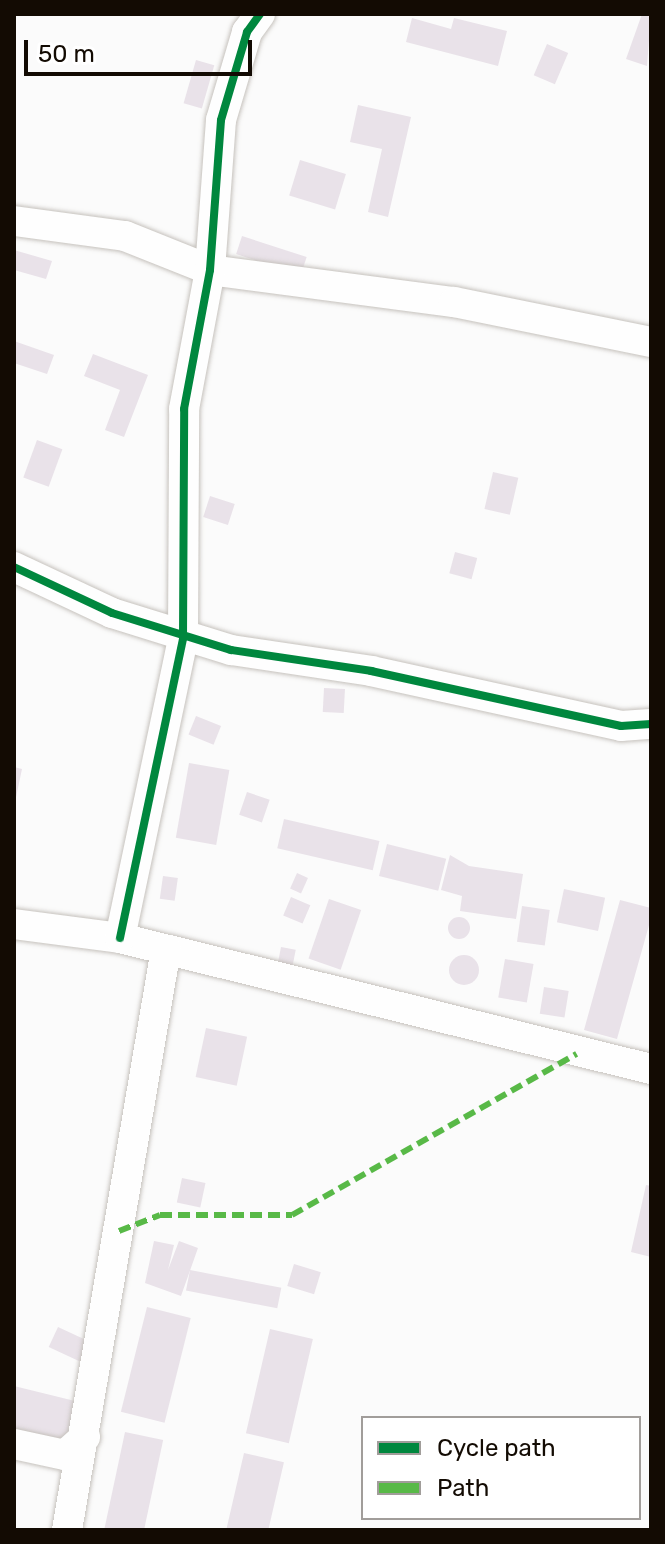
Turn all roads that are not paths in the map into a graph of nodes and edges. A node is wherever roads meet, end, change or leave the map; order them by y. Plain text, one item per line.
1 (260, 14) edge
2 (14, 221) edge
3 (210, 270) junction
4 (651, 342) edge
5 (14, 567) edge
6 (183, 638) junction
7 (651, 724) edge
8 (14, 924) edge
9 (120, 938) junction
10 (166, 949) junction
11 (651, 1069) edge
12 (85, 1437) junction
13 (14, 1444) edge
14 (67, 1530) edge

1 - 3 street
2 - 3 street
3 - 4 street
3 - 6 street
5 - 6 street
6 - 7 street
6 - 9 street
8 - 9 street
9 - 10 street
10 - 11 street
10 - 12 street
12 - 13 street
12 - 14 street

